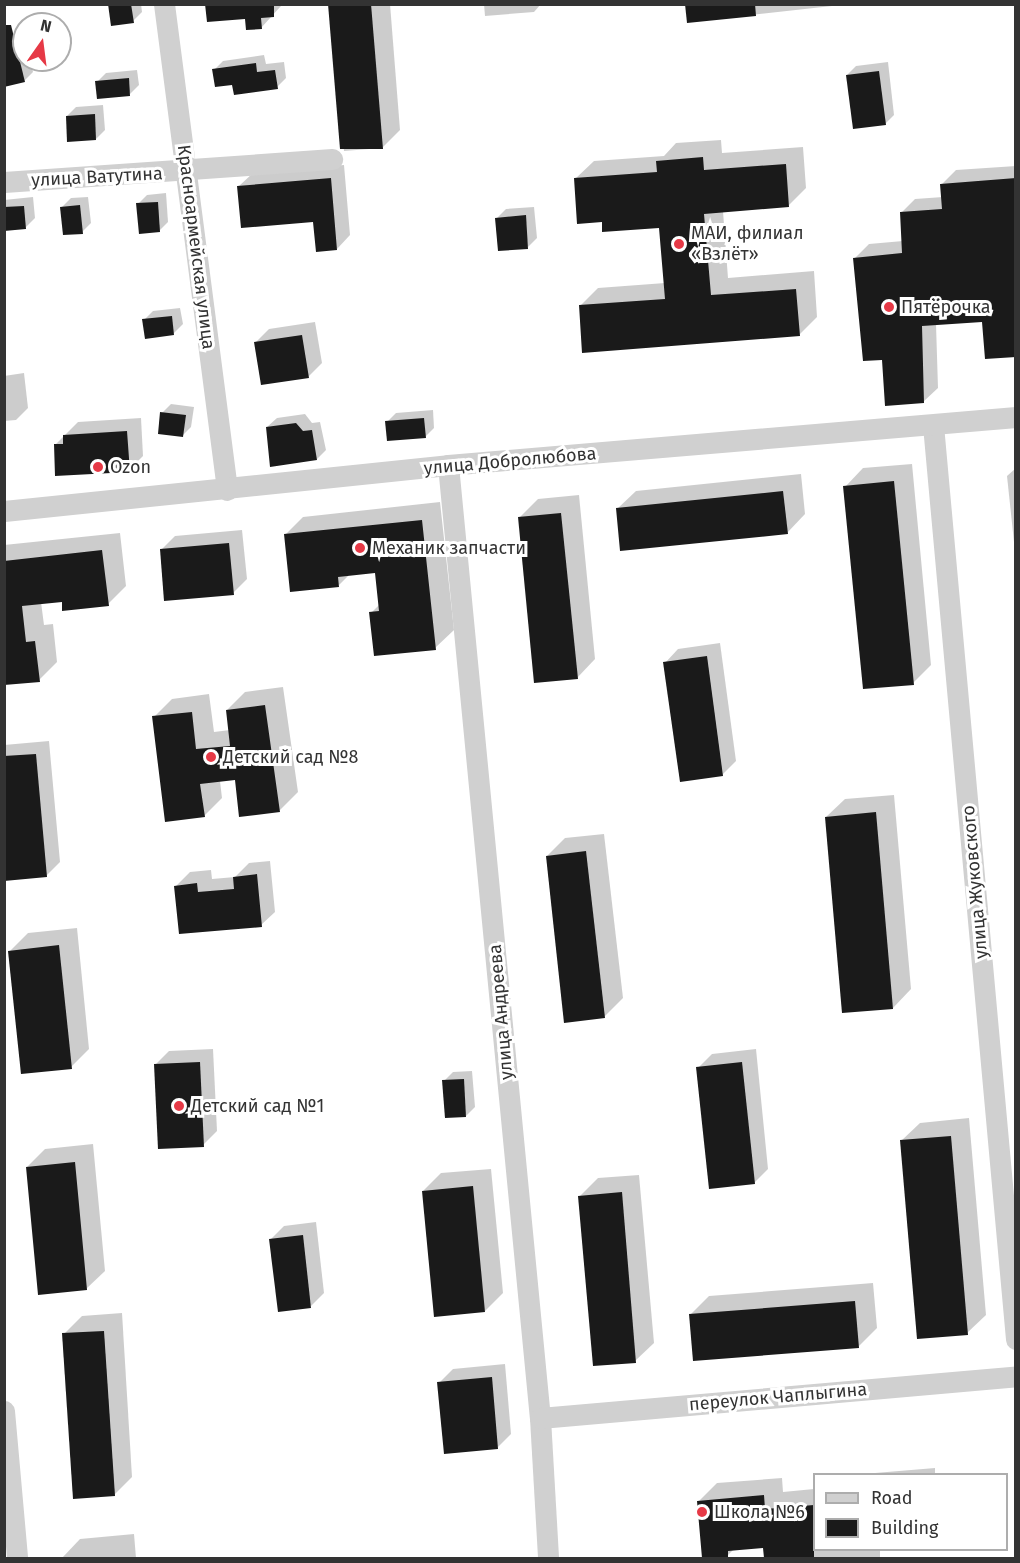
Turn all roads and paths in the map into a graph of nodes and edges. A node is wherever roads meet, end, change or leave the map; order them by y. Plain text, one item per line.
1 (164, 4) edge
2 (332, 159) dead end
3 (187, 172) junction
4 (4, 182) edge
5 (1016, 417) edge
6 (933, 425) junction
7 (448, 465) junction
8 (227, 490) junction
9 (4, 511) edge
10 (1016, 1339) edge
11 (1016, 1376) edge
12 (4, 1412) edge
13 (540, 1418) junction
14 (17, 1558) edge
15 (548, 1558) edge

1 - 3 street, Красноармейская улица
2 - 3 street, улица Ватутина
3 - 4 street, улица Ватутина
3 - 8 street, Красноармейская улица
5 - 6 street, улица Добролюбова
6 - 7 street, улица Добролюбова
6 - 10 street, улица Жуковского
7 - 8 street, улица Добролюбова
7 - 13 street, улица Андреева
8 - 9 street, улица Добролюбова
11 - 13 street, переулок Чаплыгина
12 - 14 street
13 - 15 street, улица Андреева

